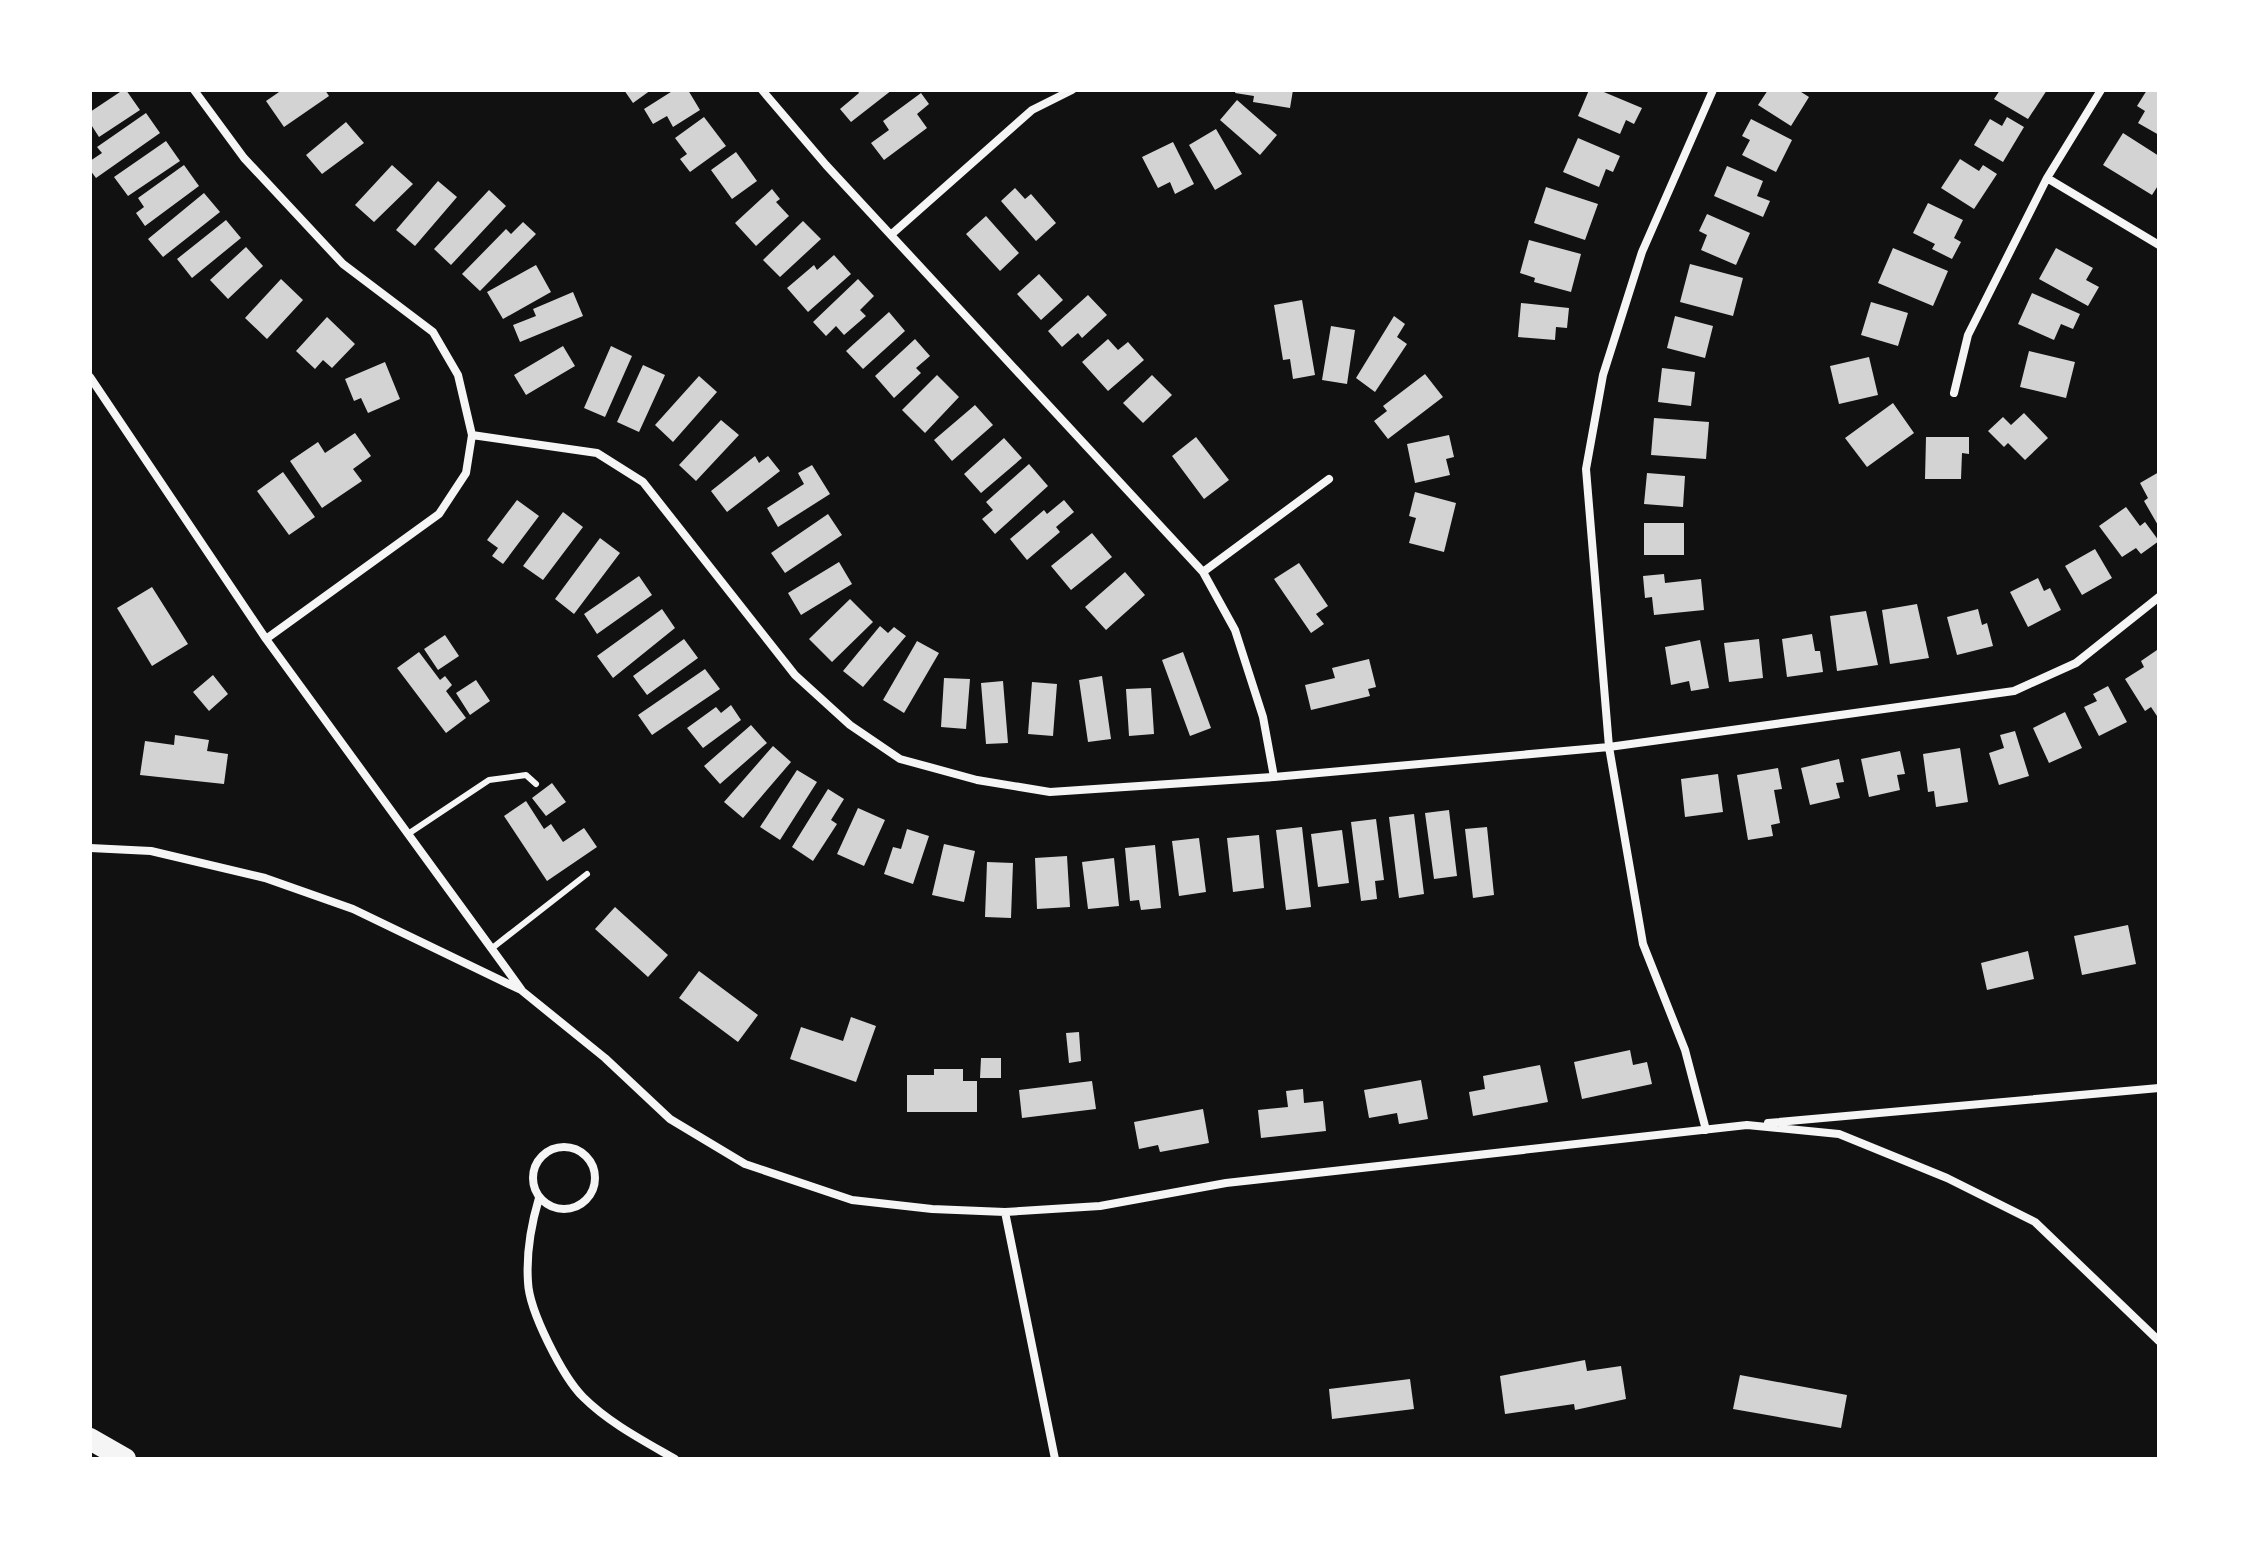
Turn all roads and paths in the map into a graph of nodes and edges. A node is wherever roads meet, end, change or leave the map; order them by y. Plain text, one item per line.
1 (762, 90) edge
2 (1072, 90) edge
3 (1713, 90) edge
4 (2101, 90) edge
5 (197, 91) edge
6 (2047, 178) junction
7 (893, 233) junction
8 (2159, 245) edge
9 (90, 377) edge
10 (1954, 393) dead end
11 (472, 435) junction
12 (1329, 479) dead end
13 (1203, 572) junction
14 (2159, 597) edge
15 (266, 639) junction
16 (1609, 747) junction
17 (1274, 777) junction
18 (536, 784) dead end
19 (408, 834) junction
20 (90, 848) edge
21 (587, 874) dead end
22 (491, 949) junction
23 (521, 990) junction
24 (2159, 1088) edge
25 (1747, 1125) junction
26 (1706, 1130) junction
27 (539, 1198) junction
28 (1005, 1212) junction
29 (2159, 1341) edge
30 (90, 1439) edge
31 (125, 1459) edge
32 (675, 1459) edge
33 (1055, 1459) edge

1 - 7 street
2 - 7 street
3 - 16 street
4 - 6 street
5 - 11 street
6 - 8 street
6 - 10 street
7 - 13 street
9 - 15 street
11 - 15 street
11 - 17 street
12 - 13 street
13 - 17 street
14 - 16 street
15 - 19 street
16 - 17 street
16 - 26 street
18 - 19 lane
19 - 22 street
20 - 23 street
21 - 22 lane
22 - 23 street
23 - 28 street
24 - 25 street
25 - 26 street
25 - 29 street
26 - 28 street
27 - 27 street
27 - 32 street
28 - 33 street
30 - 31 highway

